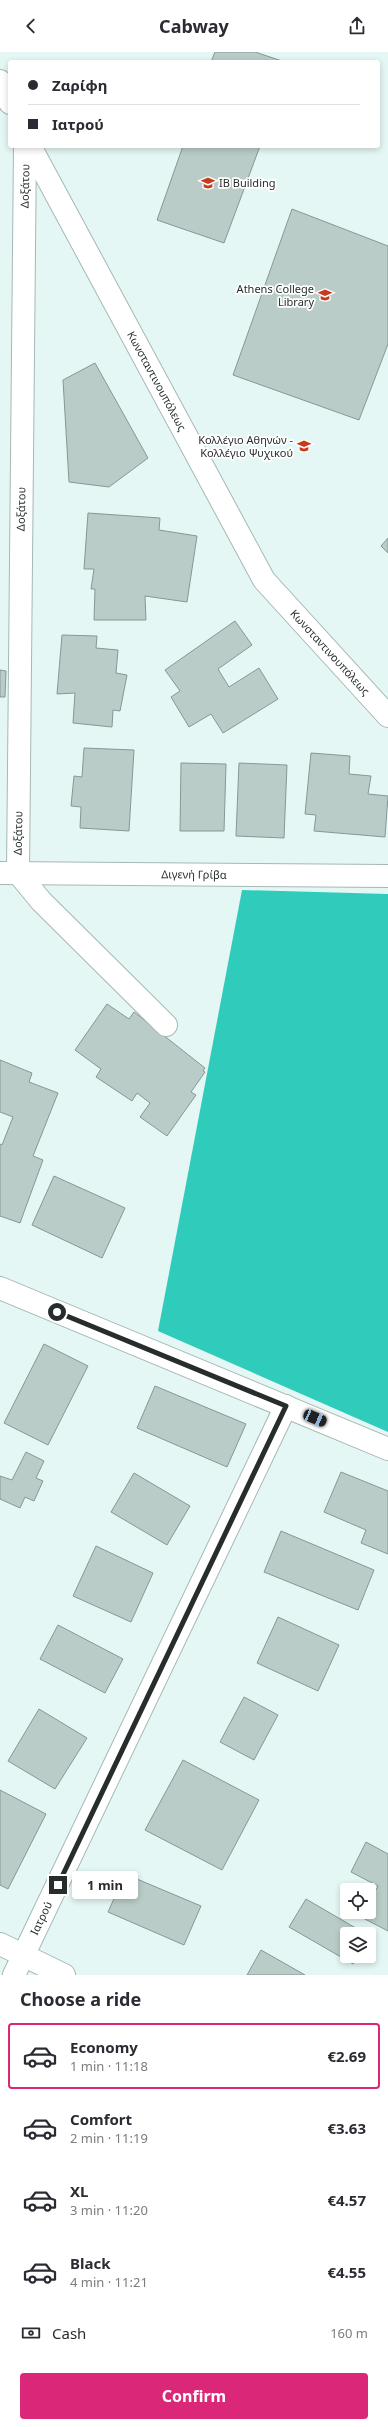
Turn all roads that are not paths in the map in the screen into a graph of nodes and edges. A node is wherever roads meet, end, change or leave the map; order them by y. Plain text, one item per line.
1 (0, 81) edge
2 (8, 99) edge
3 (25, 148) edge
4 (31, 148) edge
5 (388, 716) edge
6 (9, 873) edge
7 (388, 876) edge
8 (166, 1025) dead end
9 (0, 1288) edge
10 (286, 1406) junction
11 (388, 1449) edge
12 (0, 1944) edge
13 (24, 1956) junction
14 (14, 1975) edge
15 (64, 1975) edge

1 - 2 street
3 - 6 street, Δοξάτου
4 - 5 street, Κωνσταντινουπόλεως
6 - 7 street, Διγενή Γρίβα
6 - 8 street
9 - 10 street
10 - 11 street
10 - 13 street, Ιατρού
12 - 13 street
13 - 14 street, Ιατρού
13 - 15 street

